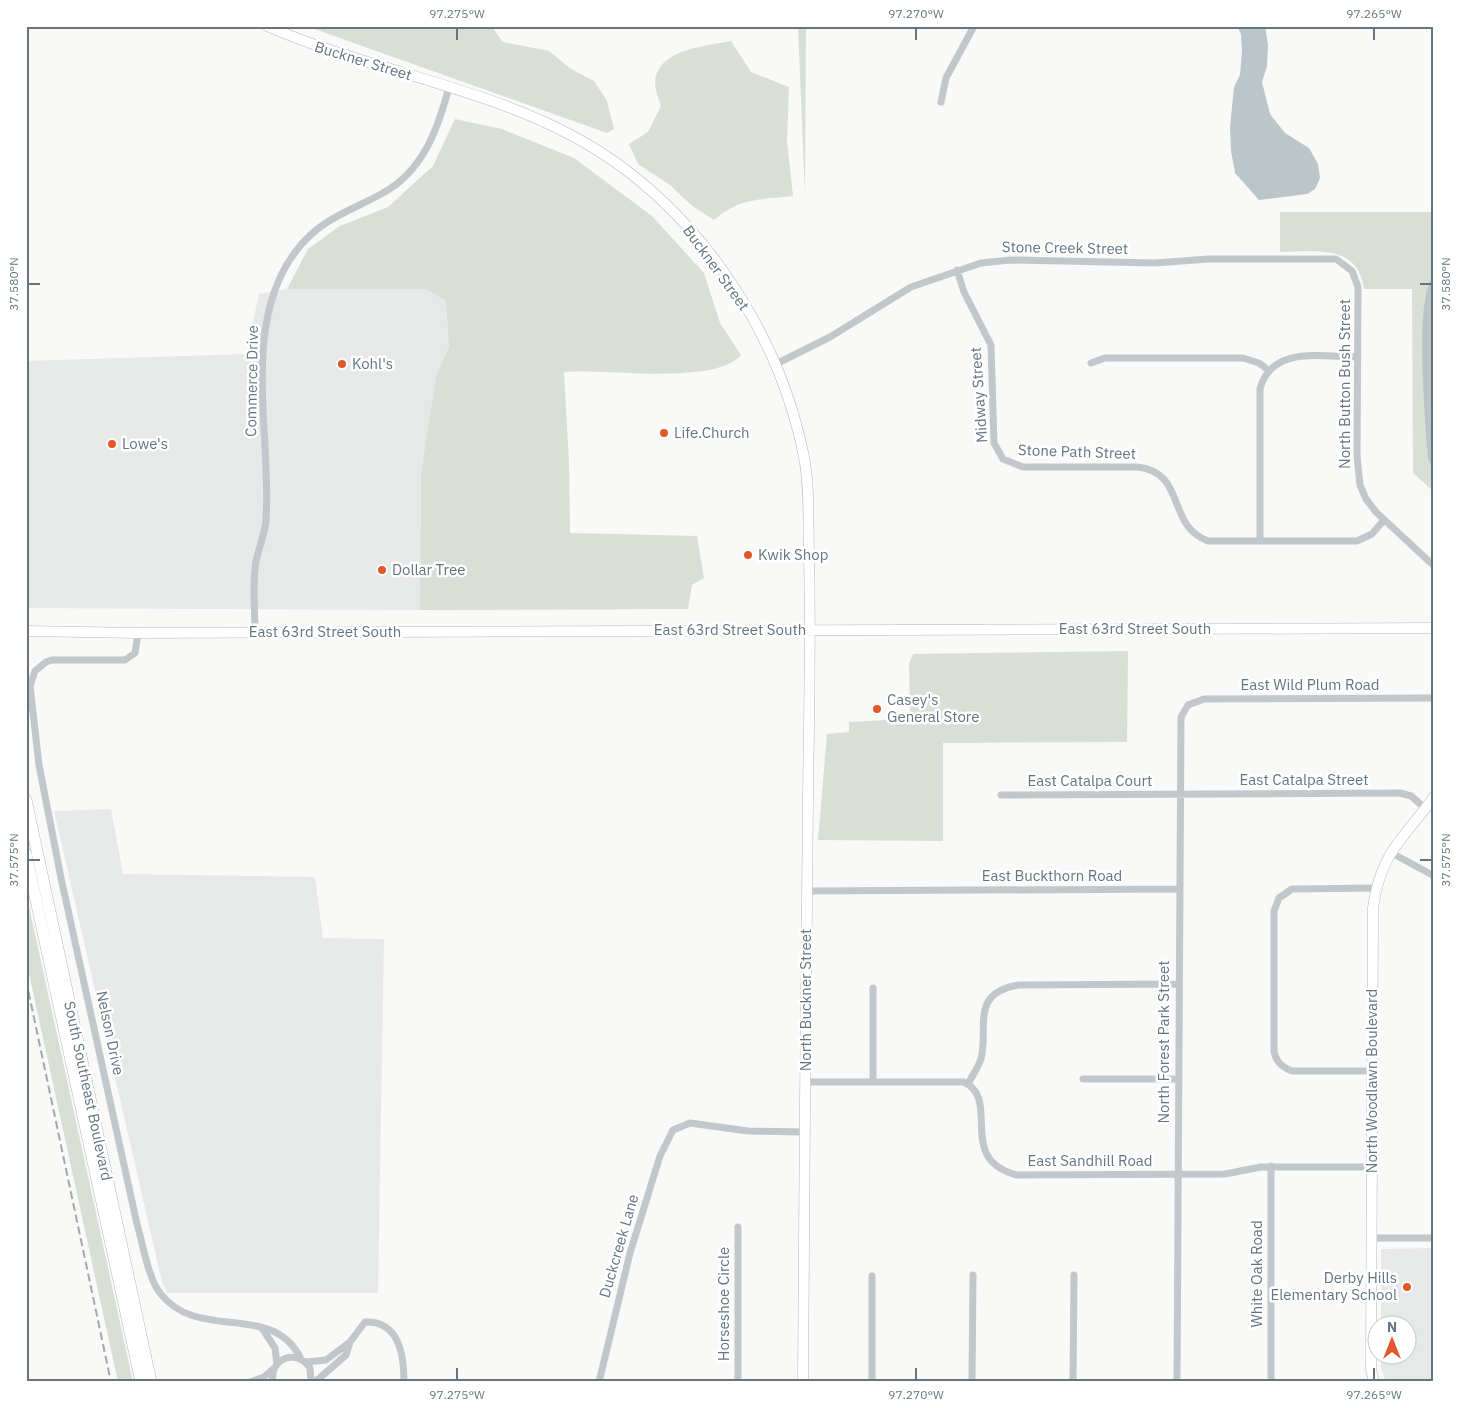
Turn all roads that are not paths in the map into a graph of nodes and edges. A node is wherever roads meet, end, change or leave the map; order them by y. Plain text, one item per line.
1 (267, 26) edge
2 (974, 26) edge
3 (449, 87) junction
4 (941, 102) dead end
5 (1348, 265) joint
6 (956, 270) junction
7 (1358, 357) junction
8 (1092, 363) dead end
9 (774, 364) junction
10 (1268, 370) junction
11 (1005, 461) joint
12 (1384, 520) junction
13 (1260, 541) junction
14 (1434, 566) edge
15 (810, 618) joint
16 (1434, 628) edge
17 (810, 629) junction
18 (26, 631) edge
19 (255, 632) junction
20 (138, 633) junction
21 (1434, 698) edge
22 (1188, 705) joint
23 (1179, 794) junction
24 (1001, 795) dead end
25 (1434, 797) edge
26 (26, 800) edge
27 (1425, 808) junction
28 (1390, 852) junction
29 (26, 854) edge
30 (1434, 876) edge
31 (1377, 888) junction
32 (1179, 890) junction
33 (807, 891) junction
34 (1178, 984) junction
35 (874, 988) dead end
36 (1372, 1071) junction
37 (1083, 1078) dead end
38 (1178, 1079) junction
39 (874, 1081) junction
40 (806, 1082) junction
41 (968, 1084) junction
42 (805, 1132) junction
43 (1271, 1166) junction
44 (1372, 1167) junction
45 (1178, 1174) junction
46 (738, 1227) dead end
47 (1372, 1238) junction
48 (1434, 1238) edge
49 (973, 1275) dead end
50 (1074, 1275) dead end
51 (872, 1276) dead end
52 (262, 1327) junction
53 (350, 1342) junction
54 (304, 1360) junction
55 (275, 1367) junction
56 (141, 1382) edge
57 (151, 1382) edge
58 (250, 1382) edge
59 (273, 1382) edge
60 (313, 1382) edge
61 (404, 1382) edge
62 (600, 1382) edge
63 (738, 1382) edge
64 (803, 1382) edge
65 (872, 1382) edge
66 (972, 1382) edge
67 (1072, 1382) edge
68 (1176, 1382) edge
69 (1270, 1382) edge
70 (1374, 1382) edge

1 - 3 main road, Buckner Street
2 - 4 street
3 - 9 main road, Buckner Street
3 - 19 street, Commerce Drive
5 - 6 street, Stone Creek Street
5 - 7 street, North Button Bush Street
6 - 9 street, Stone Creek Street
6 - 11 street, Midway Street
7 - 10 street
7 - 12 street, North Button Bush Street
8 - 10 street
9 - 15 main road, Buckner Street
10 - 13 street
11 - 13 street, Stone Path Street
12 - 13 street, Stone Path Street
12 - 14 street, North Button Bush Street
15 - 17 main road, North Buckner Street
16 - 17 main road, East 63rd Street South
17 - 19 main road, East 63rd Street South
17 - 33 main road, North Buckner Street
18 - 20 main road, East 63rd Street South
19 - 20 main road, East 63rd Street South
20 - 52 street, Nelson Drive
21 - 22 street, East Wild Plum Road
22 - 23 street, North Forest Park Street
23 - 24 street, East Catalpa Court
23 - 27 street, East Catalpa Street
23 - 32 street, North Forest Park Street
25 - 27 main road, North Woodlawn Boulevard
26 - 57 main road, South Southeast Boulevard
27 - 28 main road, North Woodlawn Boulevard
28 - 30 street
28 - 31 main road, North Woodlawn Boulevard
29 - 56 main road, South Southeast Boulevard
31 - 36 main road, North Woodlawn Boulevard
31 - 36 street
32 - 33 street, East Buckthorn Road
32 - 34 street, North Forest Park Street
33 - 40 main road, North Buckner Street
34 - 38 street, North Forest Park Street
34 - 41 street
35 - 39 street
36 - 44 main road, North Woodlawn Boulevard
37 - 38 street
38 - 45 street, North Forest Park Street
39 - 40 street
39 - 41 street
40 - 42 main road, North Buckner Street
41 - 45 street, East Sandhill Road
42 - 62 street, Duckcreek Lane
42 - 64 main road, North Buckner Street
43 - 44 street, East Sandhill Road
43 - 45 street, East Sandhill Road
43 - 69 street, White Oak Road
44 - 47 main road, North Woodlawn Boulevard
45 - 68 street, North Forest Park Street
46 - 63 street, Horseshoe Circle
47 - 48 street
47 - 70 main road, North Woodlawn Boulevard
49 - 66 street
50 - 67 street
51 - 65 street
52 - 54 street, Nelson Drive
52 - 55 street
53 - 54 street
53 - 60 street
53 - 61 street
54 - 55 street
54 - 60 street
55 - 58 street
55 - 59 street

